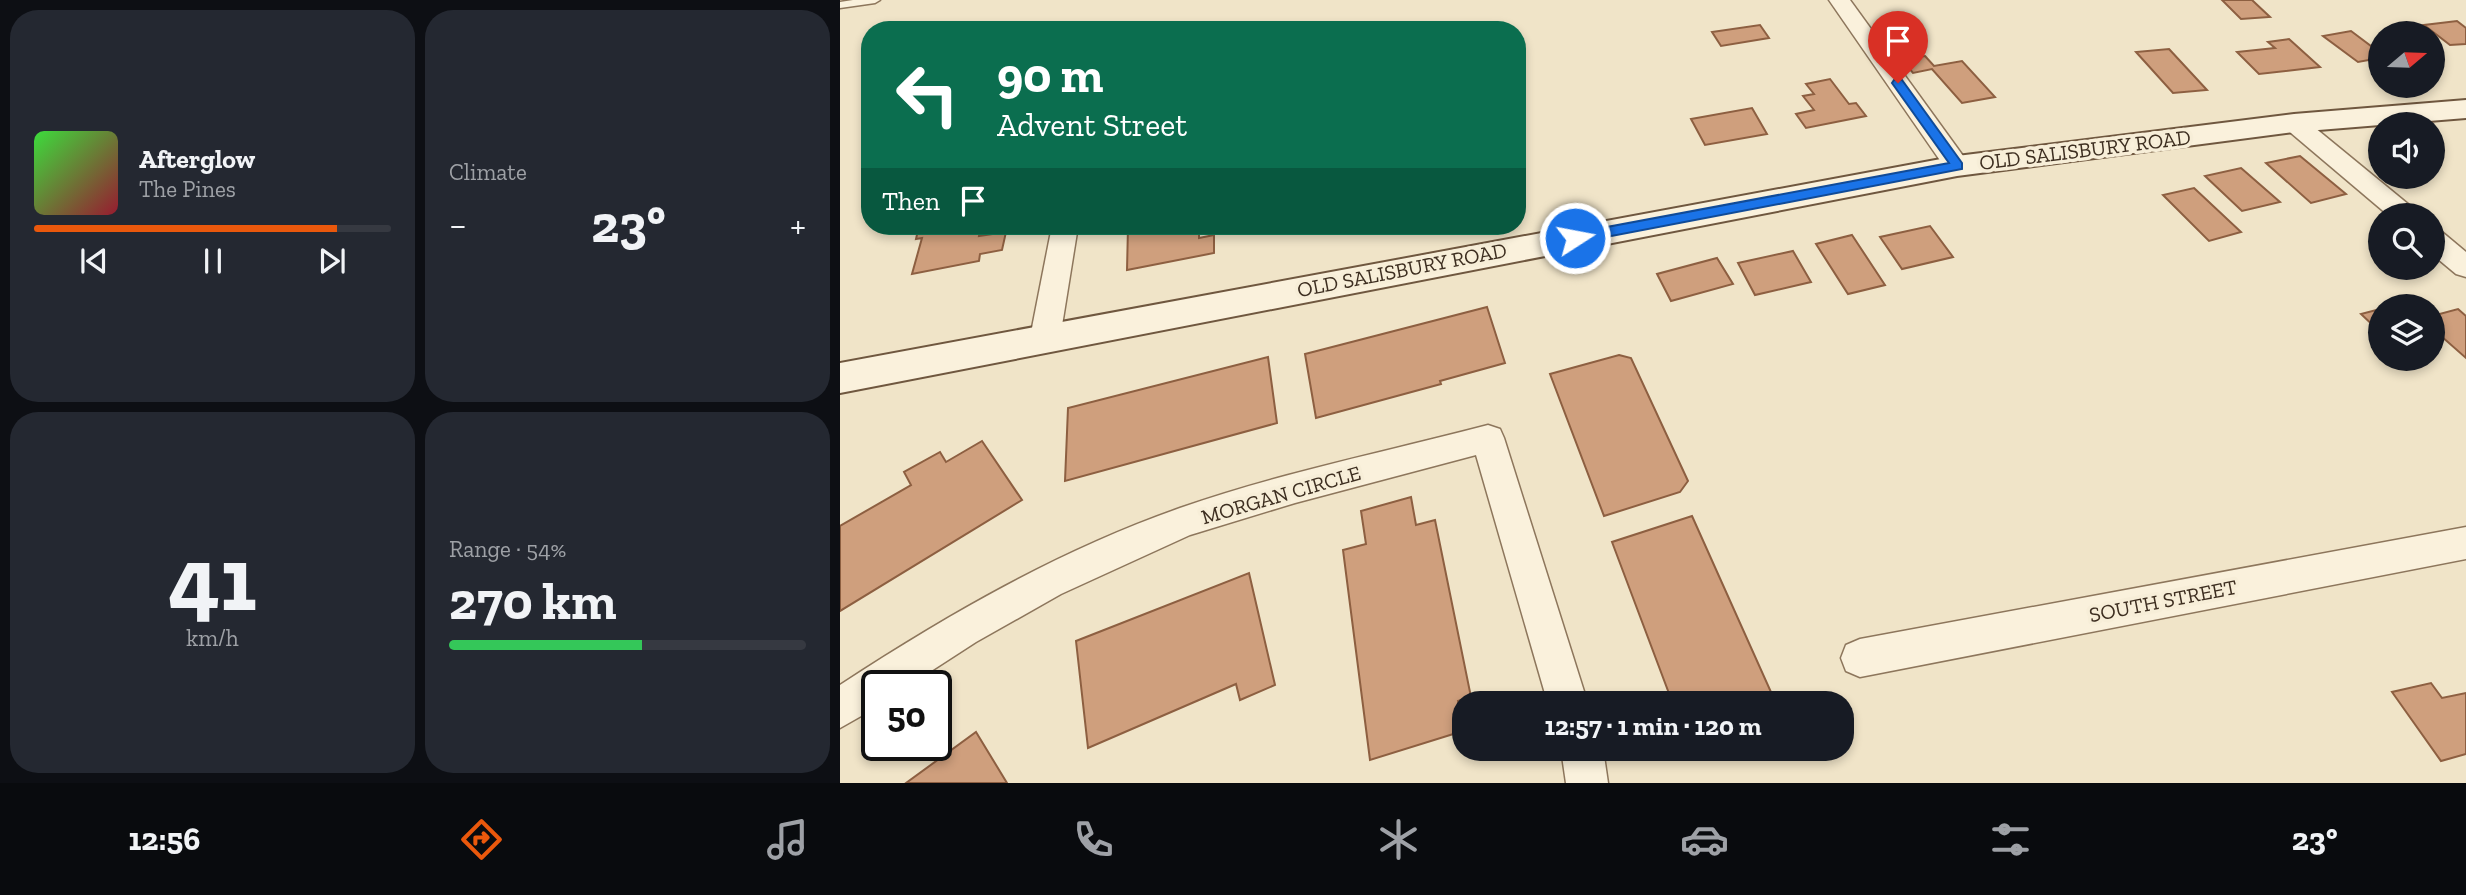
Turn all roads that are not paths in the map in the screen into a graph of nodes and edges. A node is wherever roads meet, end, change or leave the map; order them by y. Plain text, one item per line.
1 (875, 0) edge
2 (1839, 0) edge
3 (840, 5) edge
4 (2466, 109) edge
5 (2294, 122) junction
6 (1957, 166) junction
7 (2391, 203) edge
8 (1063, 235) edge
9 (2445, 250) edge
10 (2466, 267) edge
11 (1045, 338) junction
12 (840, 378) edge
13 (2466, 543) edge
14 (1860, 658) dead end
15 (1564, 691) edge
16 (840, 708) edge
17 (1584, 761) edge
18 (1587, 783) edge

1 - 3 lane
2 - 6 street
4 - 5 main road, OLD SALISBURY ROAD
5 - 6 main road, OLD SALISBURY ROAD
5 - 7 street
6 - 11 main road, OLD SALISBURY ROAD
8 - 11 street
9 - 10 street
11 - 12 main road, OLD SALISBURY ROAD
13 - 14 street, SOUTH STREET
15 - 16 street, MORGAN CIRCLE
17 - 18 street

